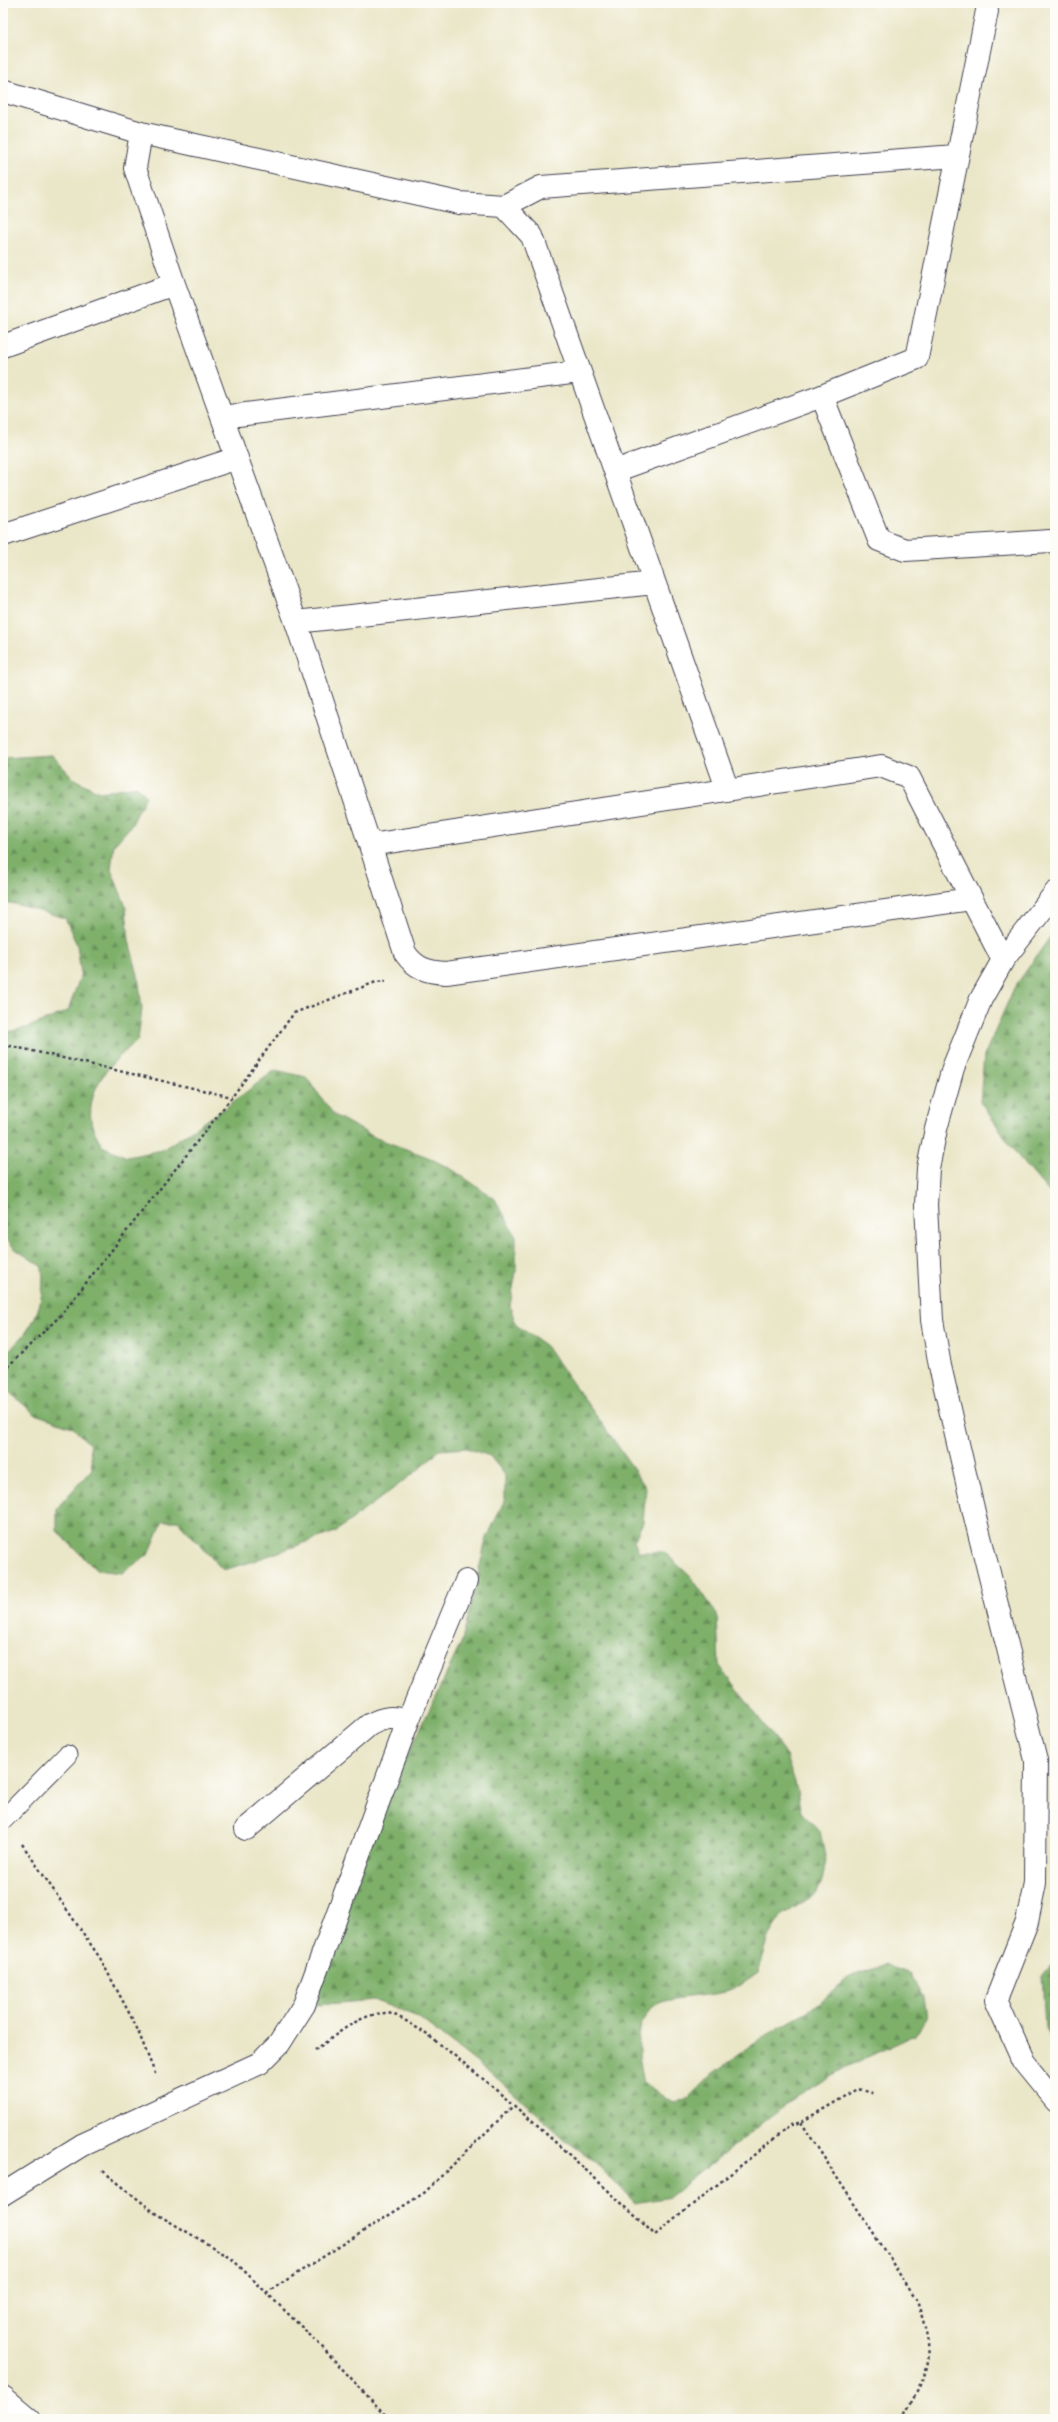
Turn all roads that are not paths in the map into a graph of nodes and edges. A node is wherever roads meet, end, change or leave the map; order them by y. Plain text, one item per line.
1 (987, 11) dead end
2 (3, 91) edge
3 (141, 133) junction
4 (956, 156) junction
5 (504, 206) junction
6 (174, 284) junction
7 (3, 346) edge
8 (579, 372) junction
9 (822, 396) junction
10 (222, 417) junction
11 (237, 458) junction
12 (614, 471) junction
13 (3, 535) edge
14 (1055, 542) edge
15 (654, 583) junction
16 (296, 622) junction
17 (727, 788) junction
18 (370, 845) junction
19 (1055, 893) edge
20 (971, 899) junction
21 (1003, 960) junction
22 (466, 1581) dead end
23 (408, 1721) junction
24 (67, 1755) dead end
25 (4, 1819) edge
26 (246, 1830) dead end
27 (1055, 2100) edge
28 (3, 2194) edge
29 (3, 2397) edge
30 (29, 2419) edge

1 - 4 street
2 - 3 street
3 - 5 street
3 - 6 street
4 - 5 street
4 - 9 street
5 - 8 street
6 - 7 street
6 - 10 street
8 - 10 street
8 - 12 street
9 - 12 street
9 - 14 street
10 - 11 street
11 - 13 street
11 - 16 street
12 - 15 street
15 - 16 street
15 - 17 street
16 - 18 street
17 - 18 street
17 - 20 street
18 - 20 street
19 - 21 street
20 - 21 street
21 - 27 street
22 - 23 street
23 - 26 street
23 - 28 street
24 - 25 lane
29 - 30 street

